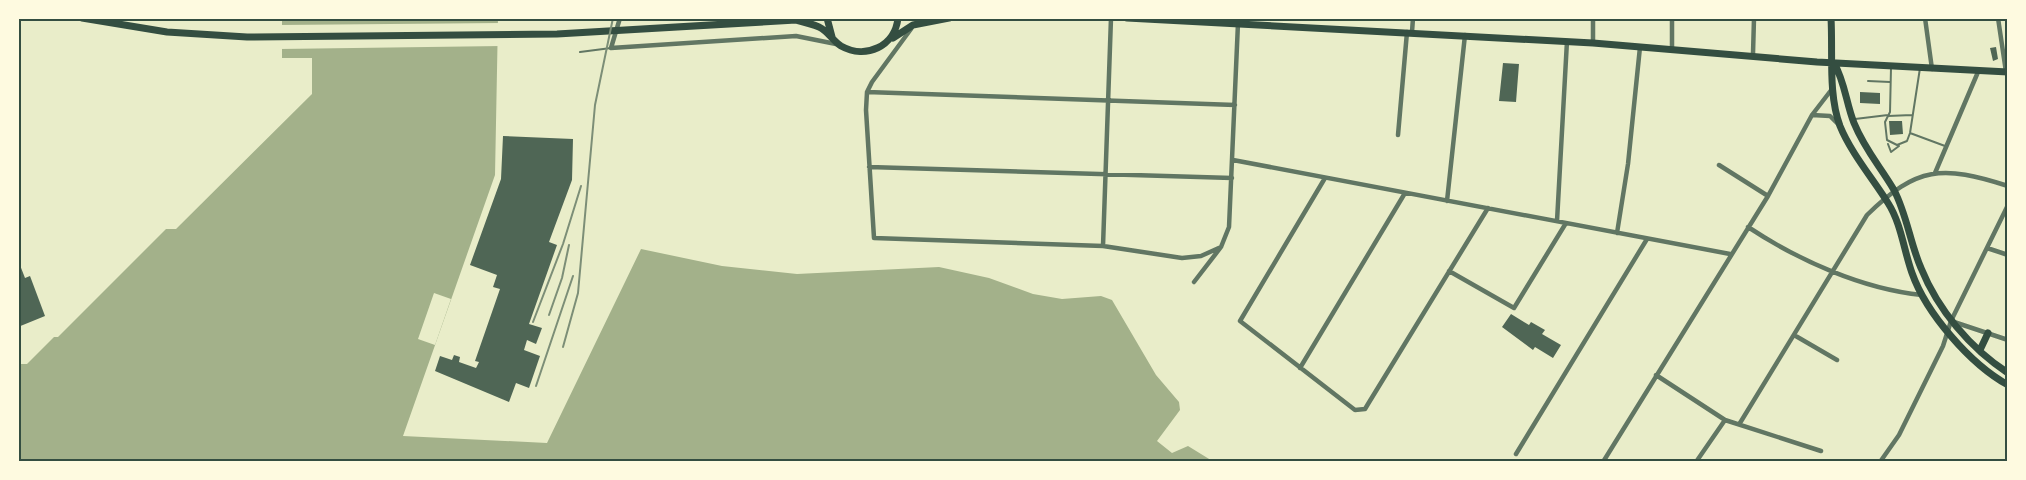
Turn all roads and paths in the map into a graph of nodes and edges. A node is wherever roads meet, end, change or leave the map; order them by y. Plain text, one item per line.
1 (82, 18) edge
2 (620, 18) edge
3 (827, 18) edge
4 (898, 18) edge
5 (949, 18) edge
6 (1112, 18) edge
7 (1127, 18) edge
8 (1413, 18) edge
9 (1593, 18) edge
10 (1672, 18) edge
11 (1754, 18) edge
12 (1831, 18) edge
13 (1925, 18) edge
14 (1998, 18) edge
15 (798, 19) edge
16 (1228, 20) edge
17 (1238, 23) junction
18 (913, 25) junction
19 (1410, 32) junction
20 (1466, 35) junction
21 (833, 39) junction
22 (891, 39) junction
23 (1567, 41) junction
24 (1593, 43) junction
25 (841, 46) junction
26 (1640, 47) junction
27 (611, 48) junction
28 (1672, 49) junction
29 (580, 52) dead end
30 (1753, 54) junction
31 (1834, 63) junction
32 (1891, 66) junction
33 (1920, 68) junction
34 (1932, 69) junction
35 (1978, 72) junction
36 (2007, 72) edge
37 (1868, 81) dead end
38 (1890, 82) junction
39 (1832, 89) junction
40 (867, 92) junction
41 (1108, 100) junction
42 (1235, 105) junction
43 (1812, 115) junction
44 (1888, 115) junction
45 (1912, 116) junction
46 (1853, 120) junction
47 (1840, 126) junction
48 (1910, 133) junction
49 (1398, 135) dead end
50 (1887, 141) junction
51 (1904, 143) junction
52 (1945, 146) junction
53 (1233, 160) junction
54 (1719, 165) dead end
55 (869, 167) junction
56 (1935, 173) junction
57 (1106, 175) junction
58 (1232, 178) junction
59 (1325, 178) junction
60 (2008, 186) edge
61 (1893, 190) junction
62 (1405, 193) junction
63 (1768, 195) junction
64 (1884, 199) junction
65 (1447, 201) junction
66 (2008, 205) edge
67 (1488, 208) junction
68 (1557, 221) junction
69 (1566, 223) junction
70 (1748, 227) junction
71 (1617, 233) junction
72 (1647, 239) junction
73 (1103, 246) junction
74 (1221, 247) junction
75 (1987, 248) junction
76 (1730, 254) junction
77 (2008, 255) edge
78 (1834, 270) junction
79 (1449, 271) junction
80 (1194, 282) dead end
81 (1922, 295) junction
82 (1951, 321) junction
83 (1947, 331) junction
84 (1988, 333) junction
85 (1794, 334) junction
86 (2008, 340) edge
87 (1980, 350) junction
88 (1837, 360) dead end
89 (1300, 368) junction
90 (2008, 373) edge
91 (1656, 375) junction
92 (2008, 385) edge
93 (1725, 420) junction
94 (1740, 423) junction
95 (1821, 451) dead end
96 (1516, 454) dead end
97 (1603, 462) edge
98 (1696, 462) edge
99 (1880, 462) edge

1 - 15 main road
2 - 27 street
3 - 21 main road
4 - 22 main road
5 - 18 main road
6 - 41 street
7 - 16 main road
8 - 19 street
9 - 24 street
10 - 28 street
11 - 30 street
12 - 31 main road
13 - 34 street
14 - 36 street
15 - 21 main road
16 - 17 main road
17 - 19 main road
17 - 42 street
18 - 22 main road
18 - 40 street
19 - 20 main road
19 - 49 street
20 - 23 main road
20 - 65 street
21 - 25 main road
22 - 25 main road
23 - 24 main road
23 - 68 street
24 - 26 main road
25 - 27 street
26 - 28 main road
26 - 71 street
27 - 29 lane
28 - 30 main road
30 - 31 main road
31 - 32 main road
31 - 39 main road
31 - 46 main road
32 - 33 main road
32 - 38 lane
33 - 34 main road
33 - 45 lane
34 - 35 main road
35 - 36 main road
35 - 52 street
37 - 38 lane
38 - 44 lane
39 - 43 street
39 - 47 main road
40 - 41 street
40 - 55 street
41 - 42 street
41 - 57 street
42 - 53 street
43 - 47 street
43 - 63 street
44 - 45 lane
44 - 46 lane
44 - 50 lane
45 - 48 lane
46 - 61 main road
47 - 64 main road
48 - 51 lane
48 - 52 lane
50 - 51 lane
50 - 51 lane
52 - 56 street
53 - 58 street
53 - 59 street
54 - 63 street
55 - 57 street
55 - 73 street
56 - 60 street
56 - 61 street
57 - 58 street
57 - 73 street
58 - 74 street
59 - 62 street
59 - 89 street
61 - 64 street
61 - 82 main road
62 - 65 street
62 - 89 street
63 - 70 street
64 - 78 street
64 - 81 main road
65 - 67 street
66 - 75 street
67 - 68 street
67 - 79 street
68 - 69 street
69 - 71 street
69 - 79 street
70 - 76 street
70 - 78 street
71 - 72 street
72 - 76 street
72 - 96 street
73 - 74 street
74 - 80 street
75 - 77 street
75 - 82 street
76 - 91 street
78 - 81 street
78 - 85 street
79 - 89 street
81 - 83 main road
82 - 83 street
82 - 84 street
82 - 87 main road
83 - 92 main road
83 - 99 street
84 - 86 street
84 - 87 main road
85 - 88 street
85 - 94 street
87 - 90 main road
91 - 93 street
91 - 97 street
93 - 94 street
93 - 98 street
94 - 95 street

